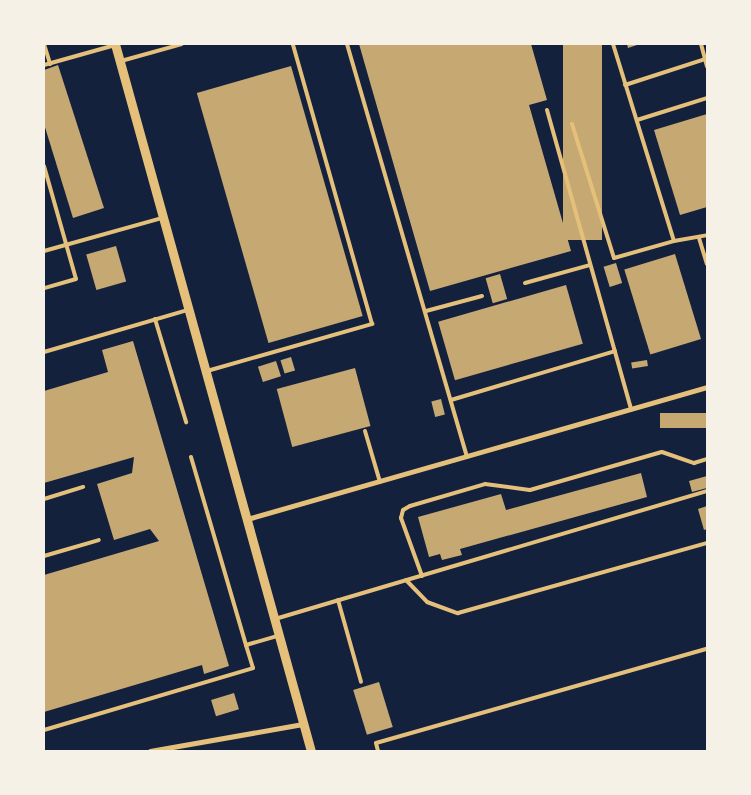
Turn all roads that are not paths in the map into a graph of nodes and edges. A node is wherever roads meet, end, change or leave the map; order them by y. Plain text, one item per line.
1 (44, 44) edge
2 (115, 44) edge
3 (182, 44) edge
4 (293, 44) edge
5 (347, 44) edge
6 (613, 44) edge
7 (701, 44) edge
8 (705, 59) junction
9 (120, 61) junction
10 (50, 64) junction
11 (44, 65) edge
12 (707, 66) edge
13 (625, 85) junction
14 (707, 98) edge
15 (547, 110) dead end
16 (636, 120) junction
17 (572, 124) dead end
18 (44, 166) edge
19 (163, 217) junction
20 (707, 235) edge
21 (699, 238) junction
22 (674, 241) junction
23 (66, 244) junction
24 (44, 251) edge
25 (707, 264) edge
26 (590, 265) junction
27 (525, 283) dead end
28 (44, 288) edge
29 (482, 296) dead end
30 (189, 310) junction
31 (426, 311) junction
32 (155, 319) junction
33 (615, 351) junction
34 (44, 352) edge
35 (206, 372) junction
36 (707, 387) edge
37 (451, 400) junction
38 (631, 409) junction
39 (186, 422) dead end
40 (365, 431) dead end
41 (191, 457) dead end
42 (467, 457) junction
43 (707, 459) edge
44 (380, 482) junction
45 (82, 487) dead end
46 (707, 491) edge
47 (44, 499) edge
48 (247, 519) junction
49 (99, 540) dead end
50 (707, 543) edge
51 (44, 556) edge
52 (422, 576) junction
53 (406, 580) junction
54 (338, 600) junction
55 (275, 619) junction
56 (280, 635) junction
57 (246, 645) junction
58 (707, 649) edge
59 (361, 682) dead end
60 (303, 724) junction
61 (44, 730) edge
62 (150, 751) edge
63 (311, 751) edge
64 (378, 751) edge

1 - 10 lane
2 - 9 street
2 - 10 lane
3 - 9 lane
4 - 35 lane
5 - 31 lane
6 - 13 lane
7 - 8 lane
8 - 12 lane
8 - 13 lane
9 - 19 street
10 - 11 lane
13 - 16 lane
14 - 16 lane
15 - 26 lane
16 - 22 lane
17 - 22 lane
18 - 23 lane
19 - 23 lane
19 - 30 street
20 - 21 lane
21 - 22 lane
21 - 25 lane
23 - 24 lane
23 - 28 lane
26 - 27 lane
26 - 33 lane
29 - 31 lane
30 - 32 lane
30 - 35 street
31 - 37 lane
32 - 34 lane
32 - 39 lane
33 - 37 lane
33 - 38 lane
35 - 48 street
36 - 38 street
37 - 42 lane
38 - 42 street
40 - 44 lane
41 - 57 lane
42 - 44 street
43 - 52 lane
44 - 48 street
45 - 47 lane
46 - 52 lane
48 - 55 street
49 - 51 lane
50 - 53 lane
52 - 53 lane
53 - 54 lane
54 - 55 lane
54 - 59 lane
55 - 56 street
56 - 57 lane
56 - 60 street
57 - 61 lane
58 - 64 lane
60 - 62 street
60 - 63 street

